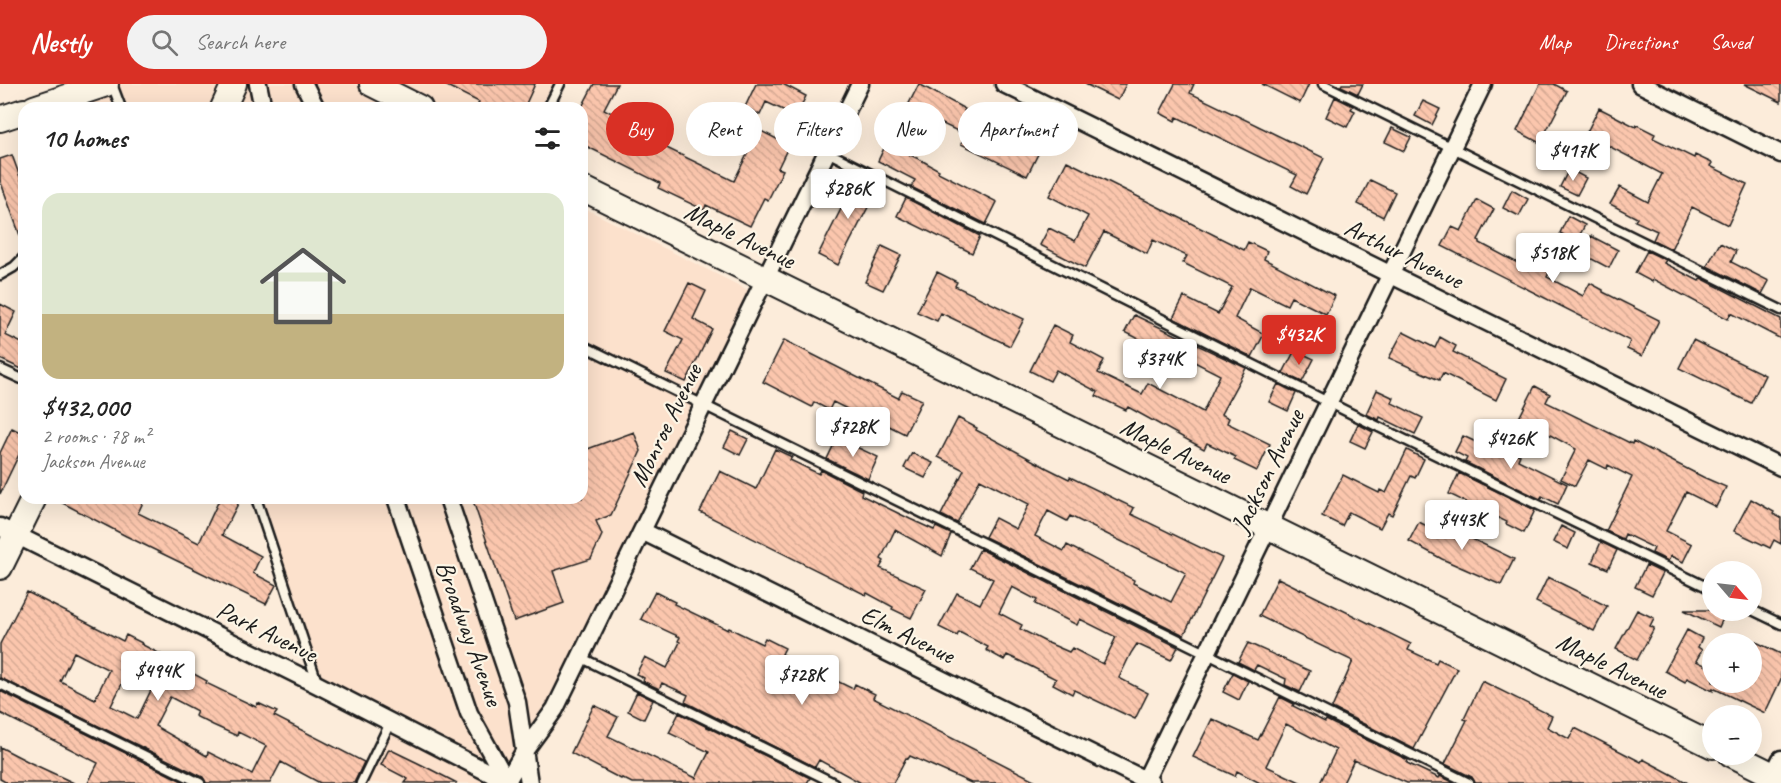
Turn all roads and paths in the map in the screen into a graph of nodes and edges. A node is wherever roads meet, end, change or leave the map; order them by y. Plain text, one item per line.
1 (106, 84) edge
2 (112, 84) edge
3 (234, 84) edge
4 (258, 84) edge
5 (304, 84) edge
6 (372, 84) edge
7 (560, 84) edge
8 (860, 84) edge
9 (1004, 84) edge
10 (1323, 84) edge
11 (1484, 84) edge
12 (1640, 84) edge
13 (52, 102) edge
14 (119, 102) edge
15 (226, 102) edge
16 (262, 102) edge
17 (309, 102) edge
18 (408, 102) edge
19 (551, 102) edge
20 (851, 102) edge
21 (18, 113) edge
22 (0, 119) edge
23 (1452, 148) junction
24 (1781, 154) edge
25 (825, 156) edge
26 (835, 156) edge
27 (588, 191) edge
28 (18, 263) edge
29 (0, 275) edge
30 (1391, 275) junction
31 (765, 279) junction
32 (1781, 310) edge
33 (588, 348) edge
34 (0, 369) edge
35 (18, 377) edge
36 (1330, 402) junction
37 (703, 405) junction
38 (1781, 467) edge
39 (29, 504) edge
40 (258, 504) edge
41 (398, 504) edge
42 (450, 504) edge
43 (1268, 528) junction
44 (8, 531) edge
45 (642, 531) junction
46 (0, 567) edge
47 (1702, 585) edge
48 (1762, 615) edge
49 (1781, 624) edge
50 (1207, 653) junction
51 (580, 657) junction
52 (0, 684) edge
53 (318, 685) junction
54 (390, 723) junction
55 (1702, 741) edge
56 (525, 750) junction
57 (1756, 765) edge
58 (1776, 774) edge
59 (1147, 782) edge
60 (200, 783) edge
61 (361, 783) edge
62 (507, 783) edge
63 (529, 783) edge
64 (834, 783) edge
65 (1469, 783) edge

1 - 13 street
2 - 14 lane
3 - 15 street
4 - 16 street
5 - 17 street
6 - 18 street
7 - 19 lane
8 - 20 street, Monroe Avenue
9 - 30 street, Arthur Avenue
10 - 23 lane
11 - 23 street, Jackson Avenue
12 - 24 street
21 - 22 street
23 - 30 street, Jackson Avenue
23 - 32 lane
25 - 31 street, Monroe Avenue
26 - 36 lane
27 - 31 street, Maple Avenue
28 - 29 lane
30 - 36 street, Jackson Avenue
30 - 38 street, Arthur Avenue
31 - 37 street, Monroe Avenue
31 - 43 street, Maple Avenue
33 - 37 lane
34 - 35 lane
36 - 43 street, Jackson Avenue
36 - 47 lane
37 - 45 street, Monroe Avenue
37 - 50 lane
39 - 44 street
40 - 53 lane
41 - 62 street, Broadway Avenue
42 - 56 street, Broadway Avenue
43 - 50 street, Jackson Avenue
43 - 55 street, Maple Avenue
44 - 46 street
44 - 53 street, Park Avenue
45 - 51 street, Monroe Avenue
45 - 59 street, Elm Avenue
48 - 49 lane
50 - 59 street, Jackson Avenue
50 - 65 lane
51 - 56 street, Monroe Avenue
51 - 64 lane
52 - 60 lane
53 - 54 street, Park Avenue
54 - 61 lane
54 - 62 street, Park Avenue
56 - 62 street, Monroe Avenue
56 - 63 street, Broadway Avenue
57 - 58 street

